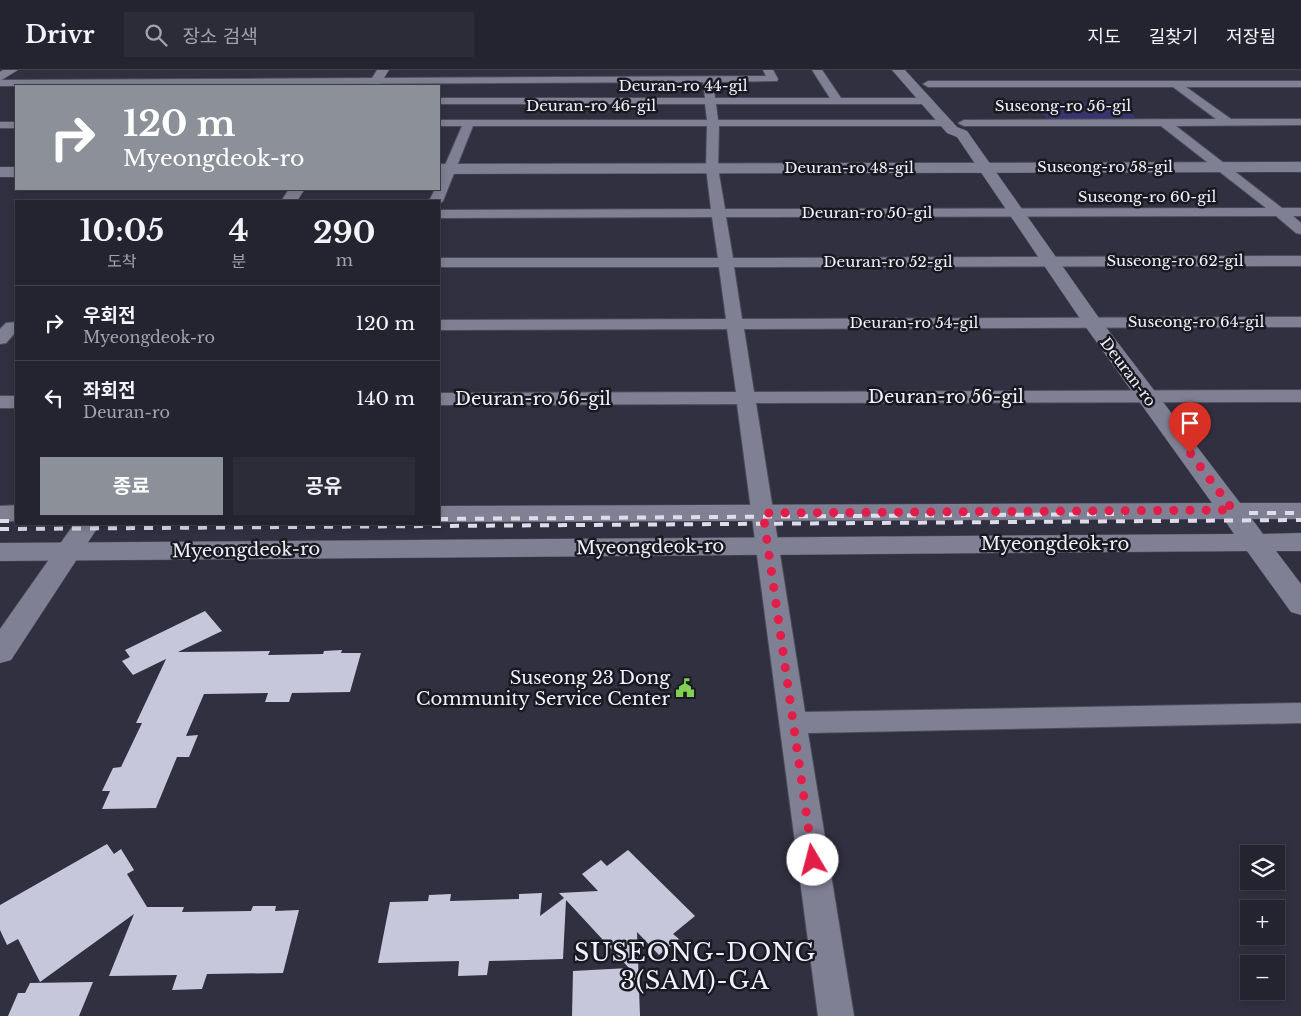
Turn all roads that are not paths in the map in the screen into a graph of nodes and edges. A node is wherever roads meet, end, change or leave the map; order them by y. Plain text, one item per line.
1 (12, 70) edge
2 (260, 70) edge
3 (322, 70) edge
4 (446, 70) edge
5 (504, 70) edge
6 (768, 70) edge
7 (817, 70) edge
8 (898, 70) edge
9 (914, 70) edge
10 (1000, 75) dead end
11 (1049, 75) dead end
12 (1274, 75) dead end
13 (0, 77) edge
14 (378, 79) edge
15 (708, 80) junction
16 (249, 81) junction
17 (312, 81) junction
18 (442, 81) junction
19 (499, 81) junction
20 (0, 83) edge
21 (928, 84) junction
22 (1062, 84) junction
23 (1175, 84) junction
24 (1296, 84) edge
25 (1013, 85) junction
26 (440, 101) edge
27 (710, 101) junction
28 (838, 101) junction
29 (928, 101) junction
30 (713, 122) junction
31 (1163, 122) junction
32 (1228, 122) junction
33 (1301, 122) edge
34 (440, 123) edge
35 (469, 123) junction
36 (0, 125) edge
37 (15, 125) edge
38 (958, 127) junction
39 (986, 167) junction
40 (1224, 167) junction
41 (1301, 167) edge
42 (712, 168) junction
43 (444, 169) edge
44 (0, 172) edge
45 (15, 172) edge
46 (440, 185) edge
47 (1279, 212) junction
48 (1301, 212) edge
49 (1016, 213) junction
50 (440, 214) edge
51 (719, 214) junction
52 (1301, 230) edge
53 (1049, 261) junction
54 (1301, 261) edge
55 (726, 262) junction
56 (440, 263) edge
57 (1092, 322) junction
58 (1301, 322) edge
59 (736, 324) junction
60 (440, 325) edge
61 (15, 327) edge
62 (0, 339) edge
63 (1146, 396) junction
64 (1301, 396) edge
65 (746, 398) junction
66 (440, 399) edge
67 (0, 402) edge
68 (15, 402) edge
69 (1233, 510) junction
70 (1301, 511) edge
71 (763, 513) junction
72 (0, 514) edge
73 (15, 514) edge
74 (440, 514) edge
75 (86, 525) edge
76 (1301, 542) edge
77 (1256, 543) junction
78 (767, 546) junction
79 (0, 552) edge
80 (68, 552) junction
81 (1301, 605) edge
82 (0, 652) edge
83 (1301, 713) edge
84 (793, 723) junction
85 (836, 1016) edge

1 - 13 main road
2 - 16 street
3 - 17 street
4 - 18 street
5 - 19 street
6 - 15 street
7 - 28 street
8 - 29 main road, Deuran-ro
9 - 21 main road, Deuran-ro
10 - 25 street
11 - 22 street
12 - 24 street
14 - 17 street
14 - 18 street
15 - 19 street
15 - 27 street
16 - 17 street
16 - 20 street
18 - 19 street
21 - 25 street
21 - 38 main road, Deuran-ro
22 - 23 street
22 - 25 street
23 - 24 street
23 - 32 street
26 - 27 street, Deuran-ro 44-gil
27 - 28 street, Deuran-ro 44-gil
27 - 30 street
28 - 29 street, Deuran-ro 44-gil
29 - 38 main road, Deuran-ro
30 - 35 street, Deuran-ro 46-gil
30 - 38 street, Deuran-ro 46-gil
30 - 42 street
31 - 32 street, Suseong-ro 56-gil
31 - 38 street, Suseong-ro 56-gil
31 - 40 street
32 - 33 street, Suseong-ro 56-gil
34 - 35 street, Deuran-ro 46-gil
35 - 43 street
36 - 37 street
38 - 39 main road, Deuran-ro
39 - 40 main road, Suseong-ro 58-gil
39 - 42 main road, Deuran-ro 48-gil
39 - 49 main road, Deuran-ro
40 - 41 main road, Suseong-ro 58-gil
40 - 47 street
42 - 43 main road, Deuran-ro 48-gil
42 - 51 street
43 - 46 street
44 - 45 main road
47 - 48 street, Suseong-ro 60-gil
47 - 49 street, Suseong-ro 60-gil
47 - 52 street
49 - 51 street, Deuran-ro 50-gil
49 - 53 main road, Deuran-ro
50 - 51 street, Deuran-ro 50-gil
51 - 55 street
53 - 54 street, Suseong-ro 62-gil
53 - 55 street, Deuran-ro 52-gil
53 - 57 main road, Deuran-ro
55 - 56 street, Deuran-ro 52-gil
55 - 59 street
57 - 58 street, Suseong-ro 64-gil
57 - 59 street, Deuran-ro 54-gil
57 - 63 main road, Deuran-ro
59 - 60 street, Deuran-ro 54-gil
59 - 65 street
61 - 62 street
63 - 64 street, Deuran-ro 56-gil
63 - 65 street, Deuran-ro 56-gil
63 - 69 main road, Deuran-ro
65 - 66 street, Deuran-ro 56-gil
65 - 71 street
67 - 68 street
69 - 70 main road, Myeongdeok-ro
69 - 71 main road, Myeongdeok-ro
69 - 77 main road, Deuran-ro
71 - 74 main road, Myeongdeok-ro
71 - 78 street
72 - 73 main road
75 - 80 main road
76 - 77 main road, Myeongdeok-ro
77 - 78 main road, Myeongdeok-ro
77 - 81 main road, Deuran-ro
78 - 80 main road, Myeongdeok-ro
78 - 84 street
79 - 80 main road, Myeongdeok-ro
80 - 82 main road
83 - 84 street
84 - 85 street

